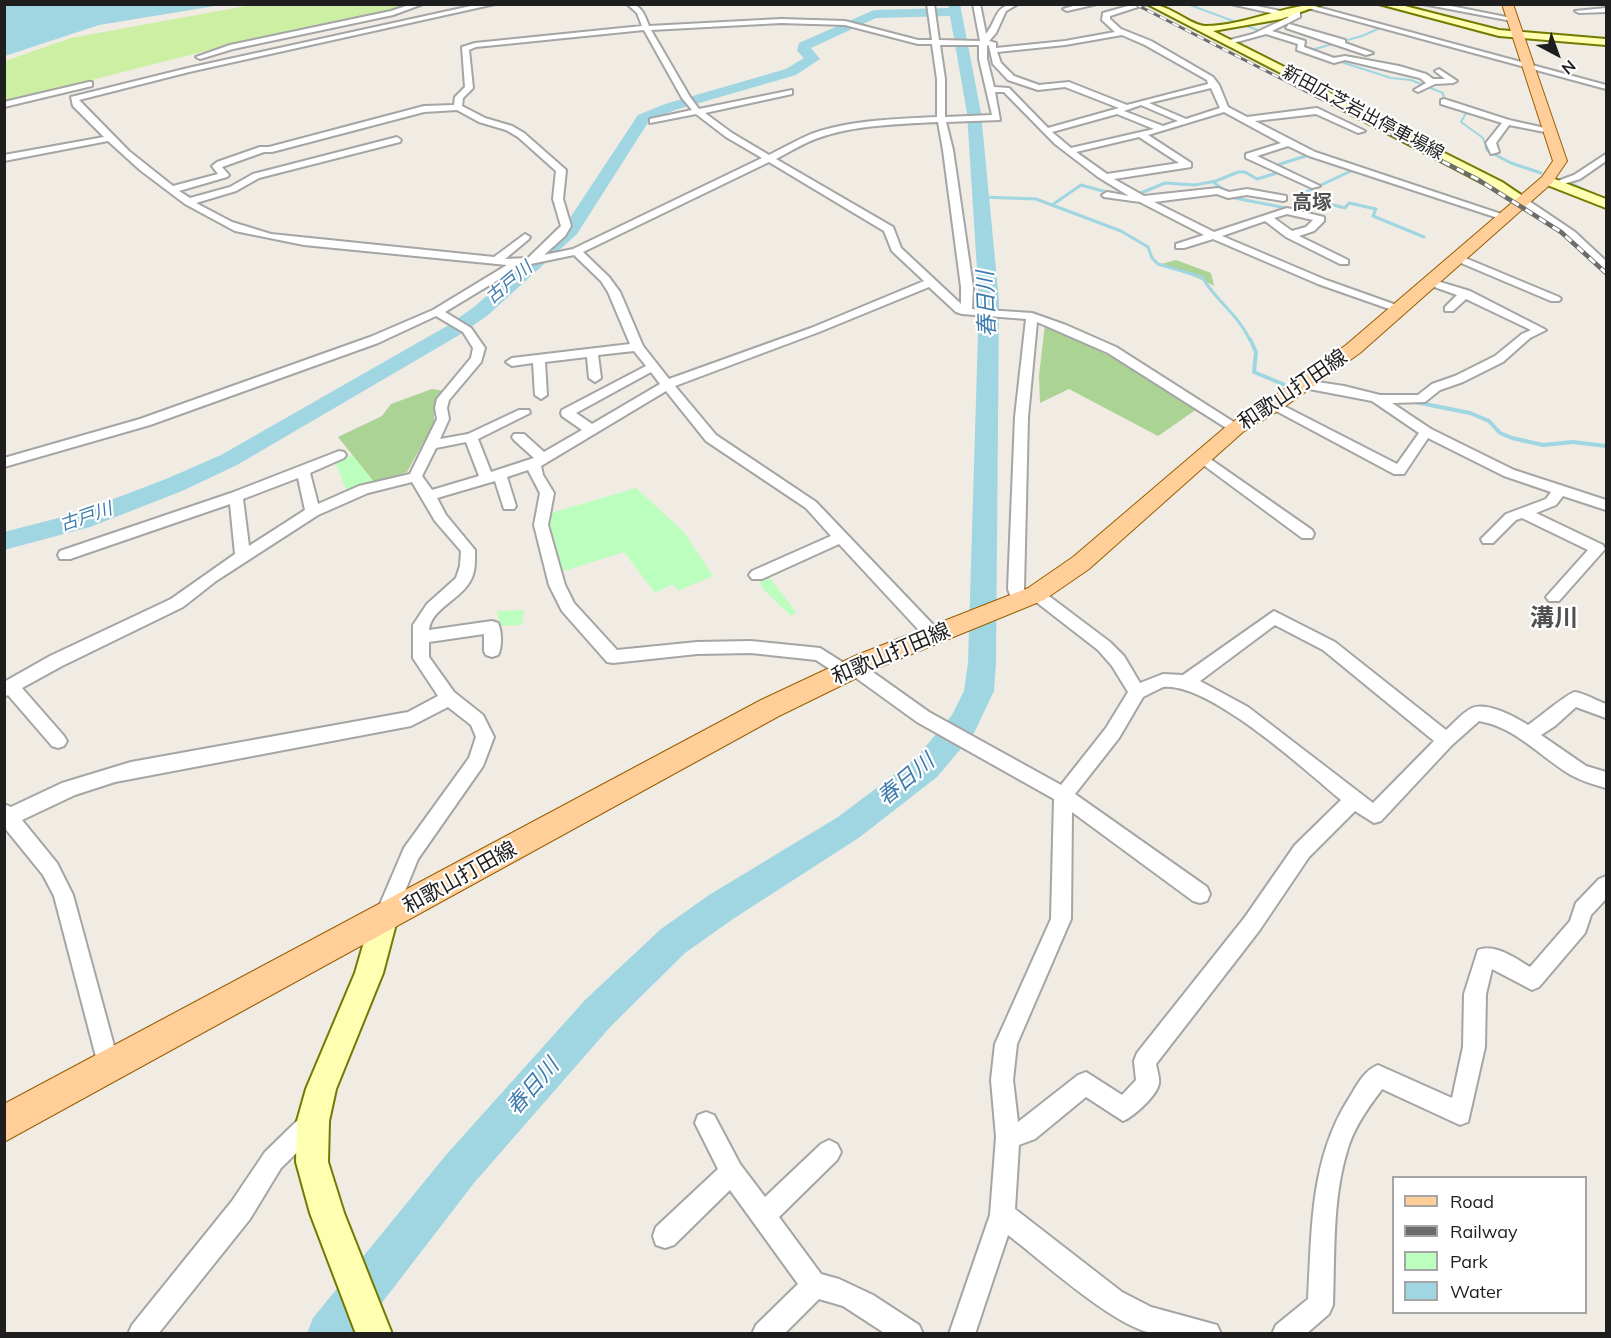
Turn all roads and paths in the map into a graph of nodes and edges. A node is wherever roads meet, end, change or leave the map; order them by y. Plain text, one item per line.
1 (420, 4) edge
2 (462, 4) edge
3 (492, 4) edge
4 (630, 4) edge
5 (930, 4) edge
6 (976, 4) edge
7 (1015, 4) edge
8 (1094, 4) edge
9 (1105, 4) edge
10 (1144, 4) edge
11 (1151, 4) edge
12 (1234, 4) edge
13 (1383, 4) edge
14 (1426, 4) edge
15 (1507, 4) edge
16 (1596, 4) edge
17 (1313, 6) edge
18 (1067, 9) dead end
19 (1579, 11) dead end
20 (1116, 12) junction
21 (1289, 17) junction
22 (1512, 19) junction
23 (646, 28) junction
24 (1202, 30) junction
25 (1268, 32) junction
26 (1121, 33) junction
27 (1517, 34) junction
28 (938, 42) junction
29 (981, 42) junction
30 (1341, 42) junction
31 (1606, 42) edge
32 (1229, 43) junction
33 (992, 50) junction
34 (1319, 50) dead end
35 (186, 61) dead end
36 (177, 63) dead end
37 (1400, 63) junction
38 (160, 68) junction
39 (1530, 68) junction
40 (1439, 71) dead end
41 (138, 73) dead end
42 (1431, 82) junction
43 (93, 83) dead end
44 (1215, 85) junction
45 (1606, 87) edge
46 (991, 89) junction
47 (1418, 90) dead end
48 (789, 92) dead end
49 (1461, 94) dead end
50 (76, 97) junction
51 (1141, 102) junction
52 (1444, 102) dead end
53 (4, 105) edge
54 (1456, 106) junction
55 (458, 107) junction
56 (1128, 108) junction
57 (1225, 109) junction
58 (697, 111) junction
59 (1118, 112) junction
60 (946, 117) junction
61 (1244, 120) junction
62 (653, 121) dead end
63 (1186, 122) junction
64 (1507, 122) junction
65 (1163, 129) junction
66 (1550, 130) junction
67 (1047, 131) junction
68 (1362, 131) dead end
69 (1141, 135) junction
70 (110, 138) junction
71 (397, 140) dead end
72 (1289, 143) junction
73 (1069, 151) junction
74 (1494, 152) dead end
75 (294, 155) junction
76 (1606, 157) edge
77 (4, 158) edge
78 (769, 158) junction
79 (1107, 177) junction
80 (1552, 182) junction
81 (1315, 186) dead end
82 (171, 190) junction
83 (1107, 195) dead end
84 (1283, 198) dead end
85 (1146, 201) junction
86 (1523, 201) junction
87 (188, 202) junction
88 (1606, 204) edge
89 (1504, 217) junction
90 (1267, 218) junction
91 (1213, 235) junction
92 (1290, 235) junction
93 (525, 237) dead end
94 (1180, 246) dead end
95 (576, 251) junction
96 (1458, 258) junction
97 (497, 260) junction
98 (524, 262) junction
99 (1344, 262) dead end
100 (1606, 266) edge
101 (932, 282) junction
102 (1430, 282) junction
103 (1466, 293) junction
104 (1555, 299) dead end
105 (1398, 309) junction
106 (1449, 309) dead end
107 (437, 312) junction
108 (972, 313) junction
109 (1027, 315) junction
110 (637, 347) junction
111 (592, 352) junction
112 (539, 359) junction
113 (512, 362) dead end
114 (652, 368) junction
115 (595, 378) dead end
116 (666, 384) junction
117 (1304, 384) junction
118 (541, 395) dead end
119 (1382, 402) junction
120 (1273, 406) junction
121 (524, 413) dead end
122 (1236, 428) junction
123 (592, 430) junction
124 (1426, 432) junction
125 (471, 437) junction
126 (519, 437) dead end
127 (430, 445) junction
128 (339, 455) dead end
129 (1203, 458) junction
130 (539, 461) junction
131 (4, 462) edge
132 (303, 471) junction
133 (415, 477) junction
134 (494, 477) junction
135 (1561, 489) junction
136 (236, 496) junction
137 (428, 496) junction
138 (1606, 505) edge
139 (509, 506) dead end
140 (313, 512) junction
141 (1524, 513) junction
142 (1306, 534) dead end
143 (842, 537) junction
144 (1488, 539) dead end
145 (64, 555) dead end
146 (243, 555) junction
147 (757, 575) dead end
148 (1554, 597) dead end
149 (1023, 600) junction
150 (943, 632) junction
151 (421, 637) junction
152 (492, 651) dead end
153 (849, 670) junction
154 (1185, 683) junction
155 (8, 688) edge
156 (1137, 692) junction
157 (448, 697) junction
158 (1606, 711) edge
159 (1526, 735) junction
160 (1446, 740) junction
161 (58, 741) dead end
162 (1606, 780) edge
163 (1062, 795) junction
164 (1353, 800) junction
165 (7, 815) edge
166 (1606, 885) edge
167 (1200, 894) dead end
168 (383, 920) junction
169 (109, 1068) junction
170 (313, 1121) junction
171 (706, 1123) dead end
172 (4, 1124) edge
173 (1008, 1137) junction
174 (830, 1152) dead end
175 (732, 1172) junction
176 (763, 1215) junction
177 (1002, 1215) junction
178 (665, 1236) dead end
179 (814, 1286) junction
180 (141, 1334) edge
181 (374, 1334) edge
182 (765, 1334) edge
183 (910, 1334) edge
184 (962, 1334) edge
185 (1208, 1334) edge
186 (1285, 1334) edge

1 - 35 street
2 - 38 street
3 - 50 street
4 - 23 street
5 - 28 street
6 - 29 street
7 - 29 street
8 - 18 street
9 - 20 street
10 - 20 street
11 - 24 main road, 新田広芝岩出停車場線
12 - 21 street
13 - 27 main road
14 - 22 street
15 - 22 main road, 和歌山打田線
16 - 19 street
17 - 21 main road
17 - 39 street
20 - 26 street
21 - 24 main road
21 - 25 street
21 - 30 street
22 - 27 main road, 和歌山打田線
23 - 28 street
23 - 55 street
23 - 58 street
24 - 32 main road, 新田広芝岩出停車場線
25 - 32 street
25 - 37 street
26 - 33 street
26 - 44 street
27 - 31 main road
27 - 39 main road, 和歌山打田線
28 - 29 street
28 - 60 street
29 - 33 street
29 - 46 street
30 - 34 street
30 - 37 street
32 - 86 main road, 新田広芝岩出停車場線
33 - 56 street
36 - 38 street
37 - 42 street
38 - 41 street
38 - 50 street
39 - 45 street
39 - 66 main road, 和歌山打田線
40 - 42 street
42 - 47 street
43 - 53 street
44 - 51 street
44 - 57 street
46 - 60 street
46 - 67 street
48 - 58 street
49 - 54 street
50 - 70 street
51 - 56 street
51 - 63 street
52 - 54 street
54 - 64 street
55 - 75 street
55 - 98 street
56 - 59 street
57 - 61 street
57 - 63 street
58 - 62 street
58 - 78 street
59 - 65 street
59 - 67 street
60 - 78 street
60 - 108 street
61 - 68 street
61 - 72 street
63 - 65 street
64 - 66 street
64 - 74 street
65 - 69 street
66 - 80 main road, 和歌山打田線
67 - 73 street
69 - 73 street
69 - 79 street
70 - 77 street
70 - 82 street
71 - 75 street
72 - 81 street
72 - 89 street
73 - 79 street
75 - 82 street
75 - 87 street
76 - 80 street
78 - 95 street
78 - 101 street
79 - 85 street
80 - 86 main road, 和歌山打田線
80 - 88 main road
82 - 87 street
83 - 85 street
84 - 85 street
85 - 91 street
86 - 89 main road, 和歌山打田線
86 - 100 street
87 - 97 street
89 - 96 main road, 和歌山打田線
90 - 91 street
90 - 92 street
90 - 92 street
91 - 94 street
91 - 105 street
92 - 99 street
93 - 97 street
95 - 98 street
95 - 110 street
96 - 102 main road, 和歌山打田線
96 - 104 street
97 - 98 street
98 - 107 street
101 - 108 street
101 - 116 street
102 - 103 street
102 - 105 main road, 和歌山打田線
103 - 106 street
103 - 119 street
105 - 117 main road, 和歌山打田線
107 - 127 street
107 - 131 street
108 - 109 street
109 - 122 street
109 - 149 street
110 - 111 street
110 - 114 street
111 - 112 street
111 - 115 street
112 - 113 street
112 - 118 street
114 - 116 street
114 - 123 street
116 - 123 street
116 - 143 street
117 - 119 street
117 - 120 main road, 和歌山打田線
119 - 124 street
120 - 122 main road, 和歌山打田線
120 - 124 street
121 - 125 street
122 - 129 main road, 和歌山打田線
123 - 130 street
124 - 135 street
125 - 127 street
125 - 134 street
126 - 130 street
127 - 133 street
128 - 132 street
129 - 142 street
129 - 149 main road, 和歌山打田線
130 - 134 street
130 - 153 street
132 - 136 street
132 - 140 street
133 - 137 street
133 - 140 street
134 - 137 street
134 - 139 street
135 - 138 street
135 - 141 street
136 - 145 street
136 - 146 street
137 - 151 street
140 - 146 street
141 - 144 street
141 - 148 street
143 - 147 street
143 - 150 street
146 - 155 street
149 - 150 main road, 和歌山打田線
149 - 156 street
150 - 153 main road, 和歌山打田線
151 - 152 street
151 - 157 street
153 - 163 street
153 - 168 main road, 和歌山打田線
154 - 156 street
154 - 160 street
154 - 164 street
155 - 161 street
156 - 163 street
157 - 165 street
157 - 168 street
158 - 159 street
159 - 160 street
159 - 162 street
160 - 164 street
163 - 167 street
163 - 173 street
164 - 173 street
165 - 169 street
166 - 186 street
168 - 169 main road, 和歌山打田線
168 - 170 main road
169 - 172 main road, 和歌山打田線
170 - 180 street
170 - 181 main road
171 - 175 street
173 - 177 street
174 - 176 street
175 - 176 street
175 - 178 street
176 - 179 street
177 - 184 street
177 - 185 street
179 - 182 street
179 - 183 street

